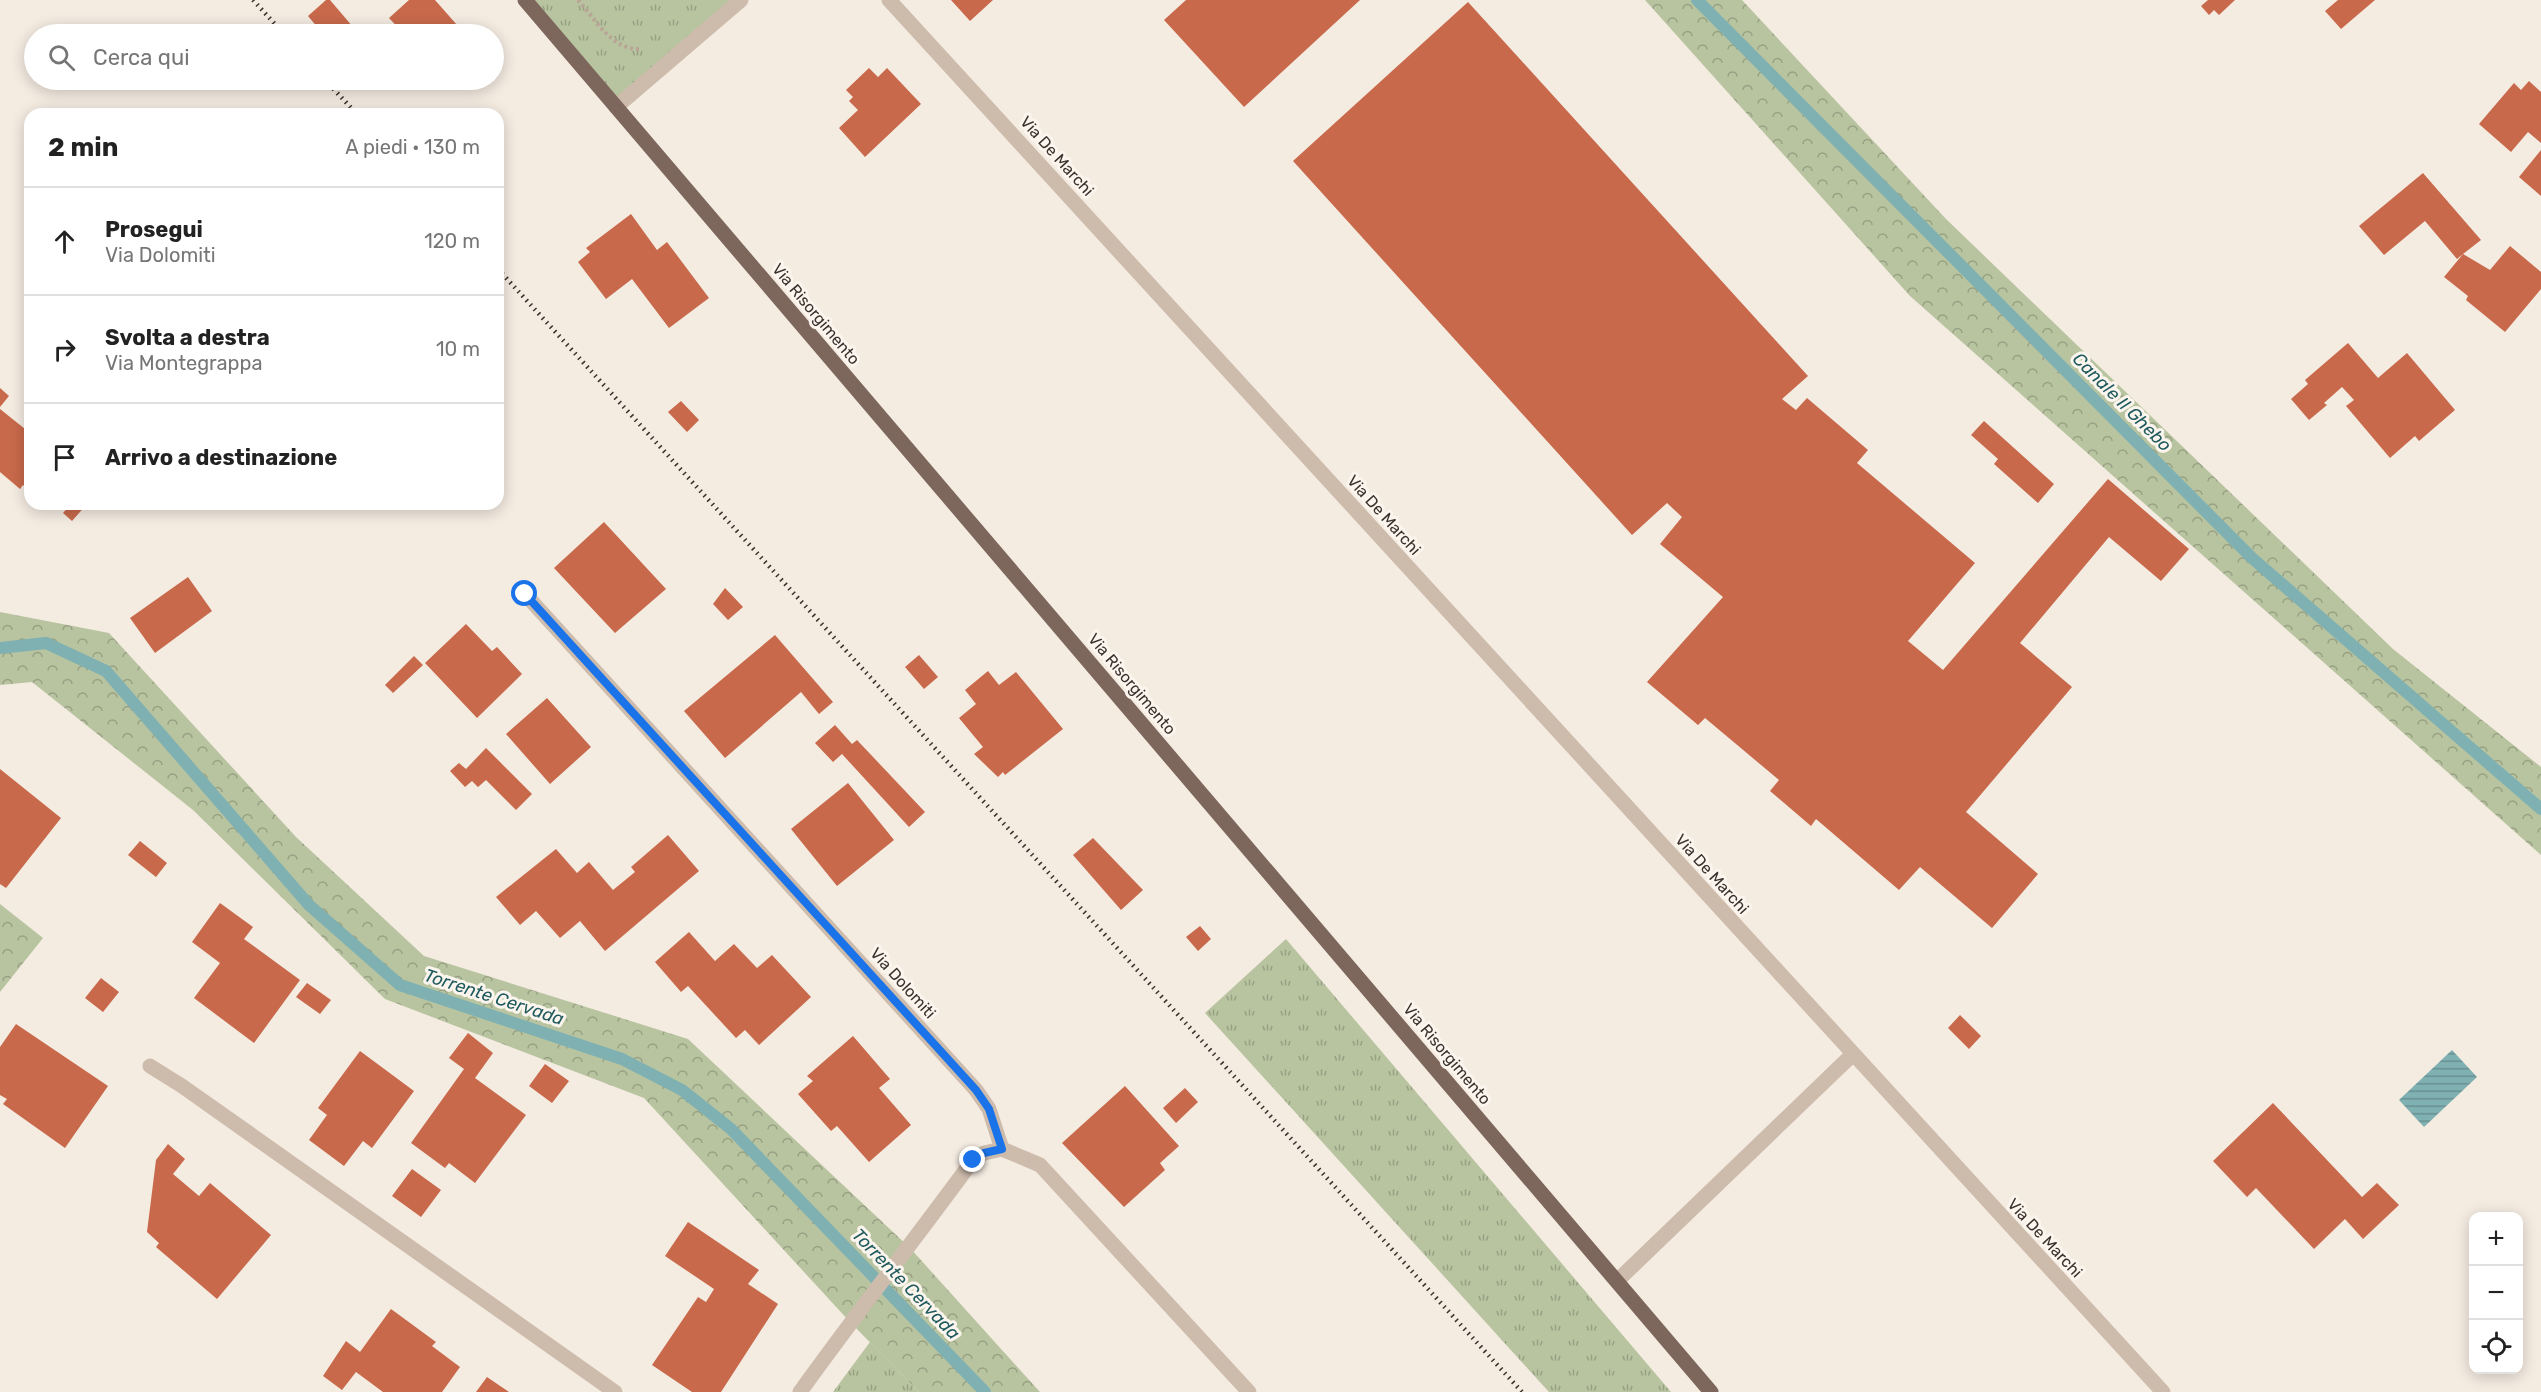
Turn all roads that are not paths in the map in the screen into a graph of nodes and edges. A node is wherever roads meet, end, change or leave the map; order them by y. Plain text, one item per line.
1 (525, 0) edge
2 (741, 0) edge
3 (889, 0) edge
4 (616, 107) junction
5 (525, 594) dead end
6 (1852, 1055) junction
7 (150, 1066) dead end
8 (1002, 1149) junction
9 (1617, 1281) junction
10 (615, 1392) edge
11 (800, 1392) edge
12 (1249, 1392) edge
13 (1711, 1392) edge
14 (2163, 1392) edge

1 - 4 main road, Via Risorgimento
2 - 4 street
3 - 6 street, Via De Marchi
4 - 9 main road, Via Risorgimento
5 - 8 street, Via Dolomiti
6 - 9 street
6 - 14 street, Via De Marchi
7 - 10 street
8 - 11 street
8 - 12 street
9 - 13 main road, Via Risorgimento

